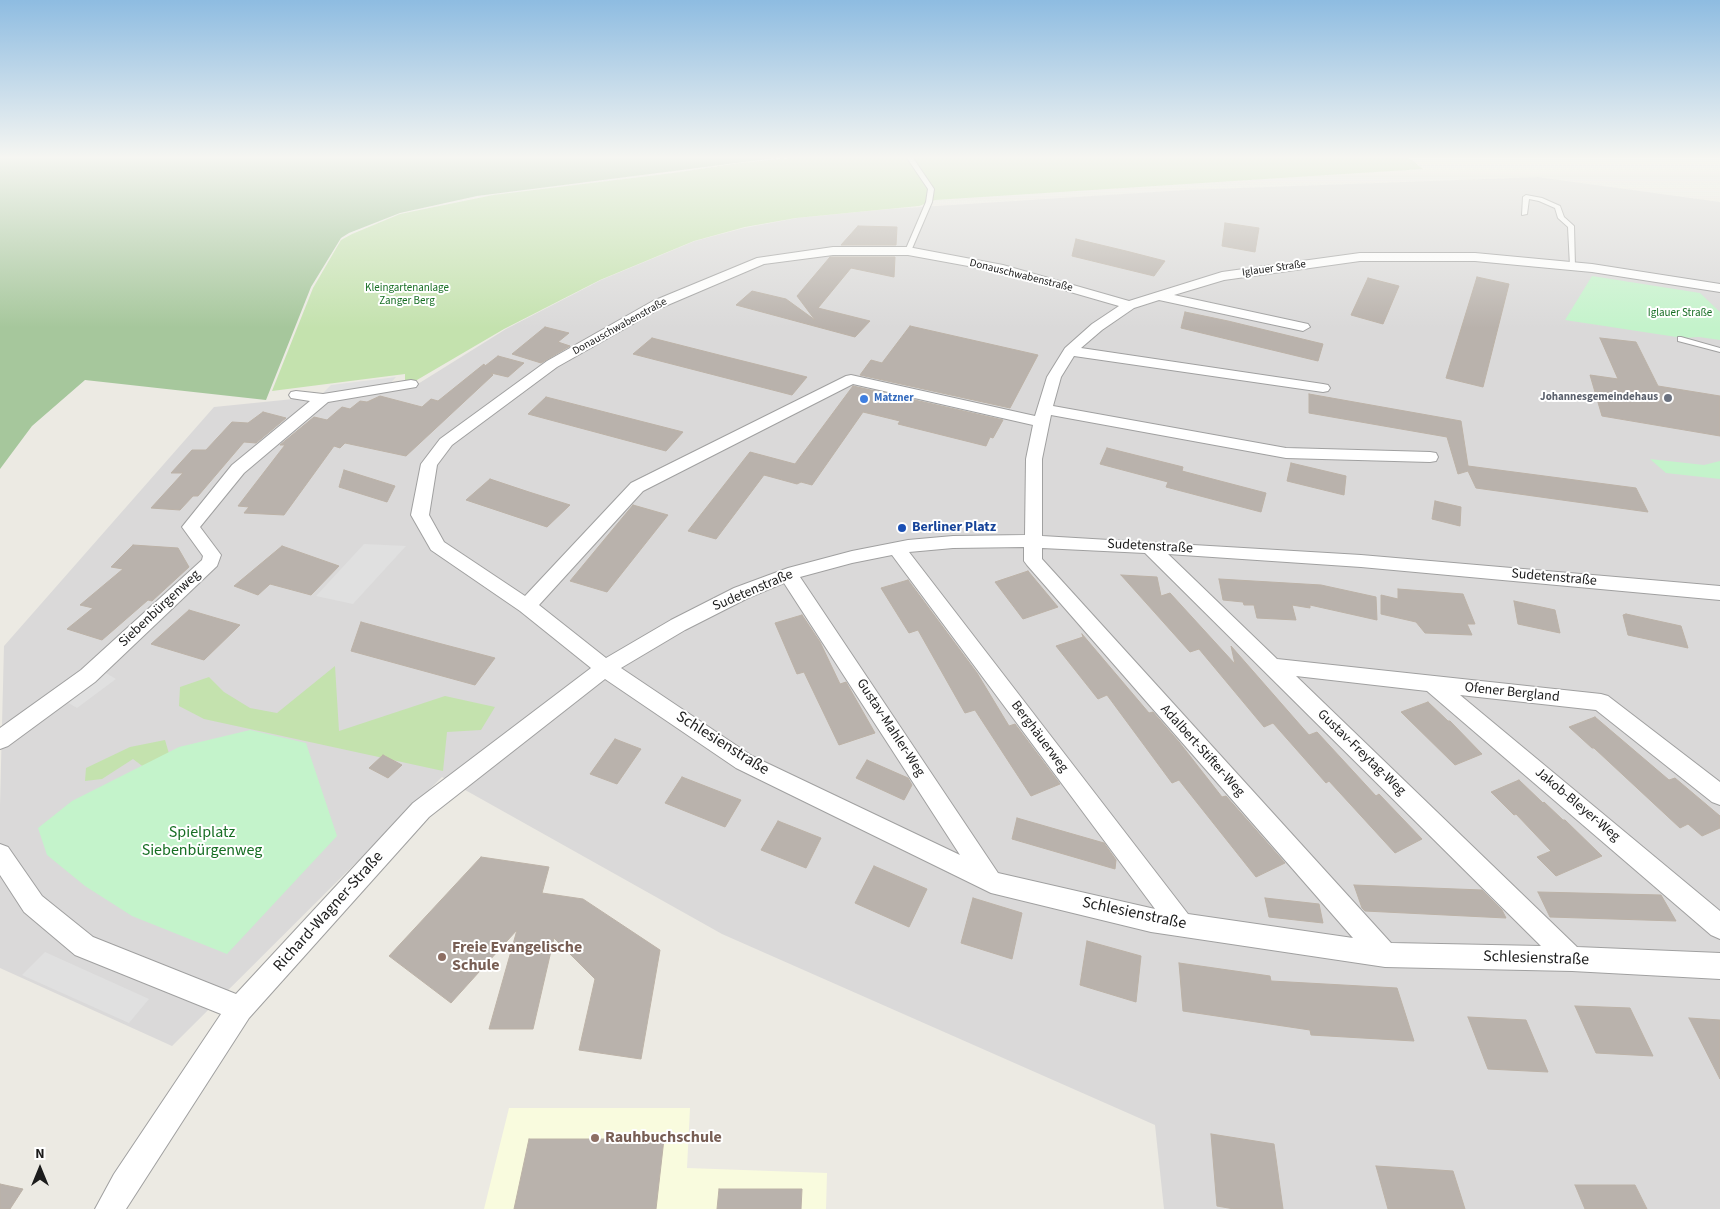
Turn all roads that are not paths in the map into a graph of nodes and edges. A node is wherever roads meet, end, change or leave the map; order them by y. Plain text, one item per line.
1 (924, 214) edge
2 (1560, 214) edge
3 (908, 251) junction
4 (1573, 266) junction
5 (1720, 288) edge
6 (1158, 296) junction
7 (1128, 305) junction
8 (1303, 327) dead end
9 (1681, 339) dead end
10 (1720, 350) edge
11 (1070, 351) junction
12 (411, 384) dead end
13 (1323, 388) dead end
14 (296, 395) dead end
15 (323, 398) junction
16 (1043, 415) junction
17 (1430, 457) dead end
18 (1032, 541) junction
19 (1150, 547) junction
20 (896, 548) junction
21 (788, 574) junction
22 (1720, 593) edge
23 (527, 606) junction
24 (1272, 666) junction
25 (605, 668) junction
26 (1433, 684) junction
27 (0, 740) edge
28 (1720, 795) edge
29 (0, 855) edge
30 (991, 882) junction
31 (1182, 925) junction
32 (1720, 927) edge
33 (1385, 955) junction
34 (1572, 960) junction
35 (1720, 966) edge
36 (240, 1009) junction
37 (110, 1209) edge

1 - 3 lane
2 - 4 lane
3 - 7 street, Donauschwabenstraße
3 - 23 street, Donauschwabenstraße
4 - 5 street, Iglauer Straße
4 - 6 street, Iglauer Straße
6 - 7 street, Iglauer Straße
6 - 8 street, Iglauer Straße
7 - 11 street, Iglauer Straße
9 - 10 lane
11 - 13 street
11 - 16 street, Iglauer Straße
12 - 15 street
14 - 15 street
15 - 27 street, Siebenbürgenweg
16 - 17 street
16 - 18 street, Iglauer Straße
16 - 23 street
18 - 19 street, Sudetenstraße
18 - 20 street, Sudetenstraße
18 - 33 street, Adalbert-Stifter-Weg
19 - 22 street, Sudetenstraße
19 - 24 street, Gustav-Freytag-Weg
20 - 21 street, Sudetenstraße
20 - 31 street, Berghäuerweg
21 - 25 street, Sudetenstraße
21 - 30 street, Gustav-Mahler-Weg
23 - 25 street, Donauschwabenstraße
24 - 26 street, Ofener Bergland
24 - 34 street, Gustav-Freytag-Weg
25 - 30 street, Schlesienstraße
25 - 36 street, Richard-Wagner-Straße
26 - 28 street, Ofener Bergland
26 - 32 street, Jakob-Bleyer-Weg
29 - 36 street
30 - 31 street, Schlesienstraße
31 - 33 street, Schlesienstraße
33 - 34 street, Schlesienstraße
34 - 35 street, Schlesienstraße
36 - 37 street, Richard-Wagner-Straße

